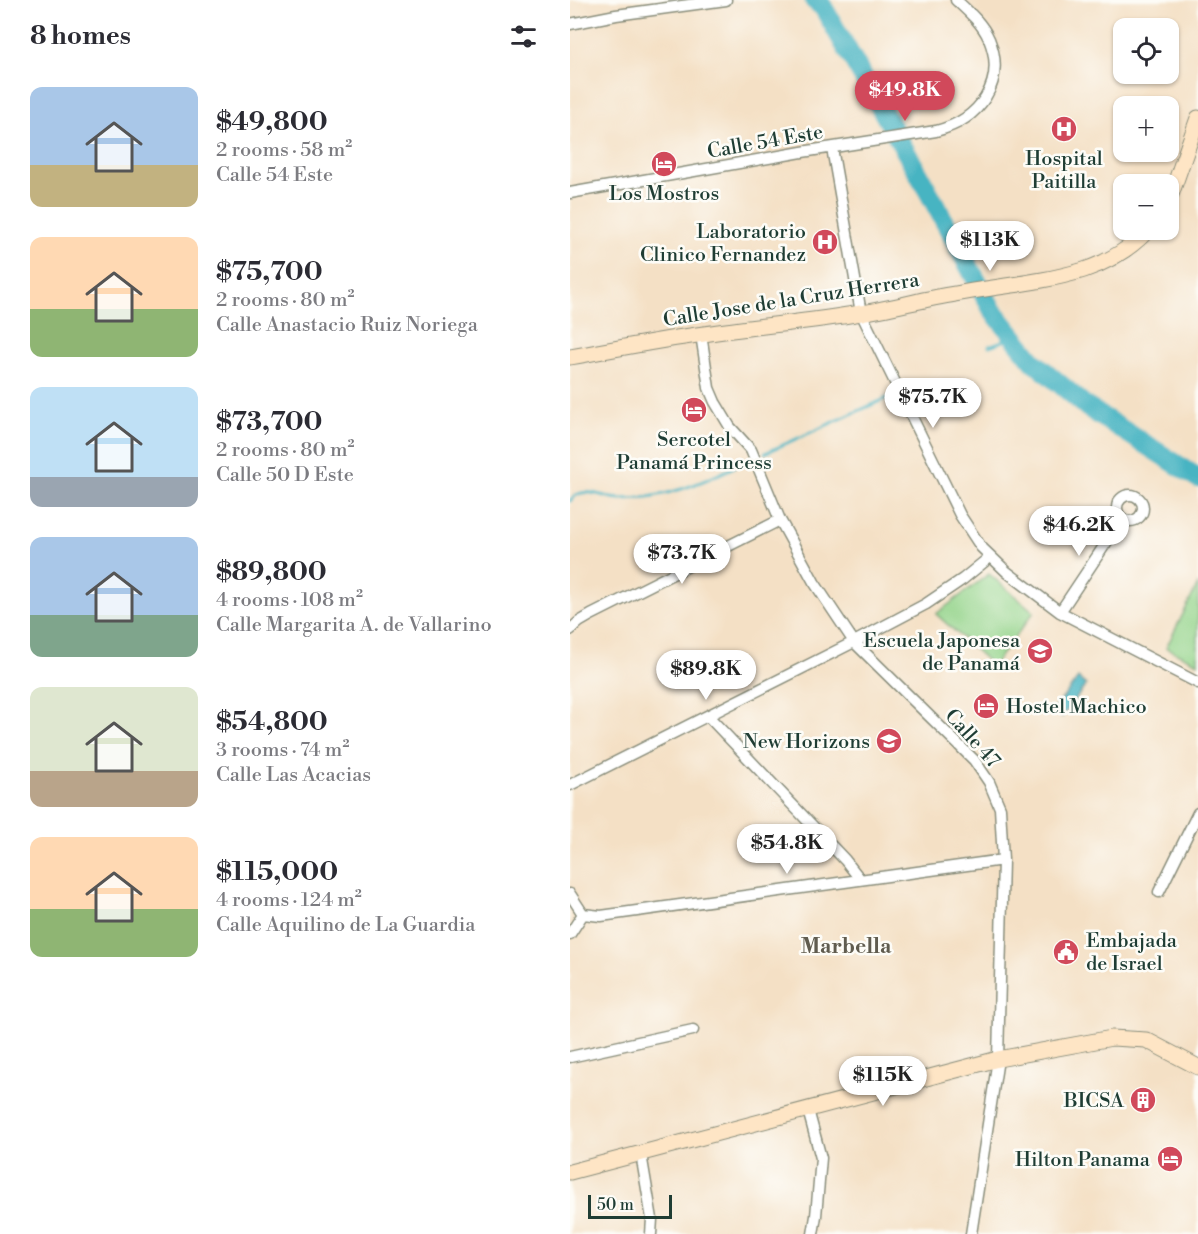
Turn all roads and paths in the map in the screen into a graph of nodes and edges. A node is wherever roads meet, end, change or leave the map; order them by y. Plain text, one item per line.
1 (726, 0) edge
2 (956, 0) edge
3 (570, 24) edge
4 (1198, 118) edge
5 (832, 148) junction
6 (1178, 174) edge
7 (570, 193) edge
8 (1137, 240) edge
9 (861, 313) junction
10 (701, 334) junction
11 (570, 357) edge
12 (1122, 519) dead end
13 (780, 520) junction
14 (990, 557) junction
15 (1060, 612) junction
16 (570, 630) edge
17 (854, 642) junction
18 (1198, 683) edge
19 (708, 716) junction
20 (570, 784) edge
21 (1198, 813) edge
22 (1003, 860) junction
23 (860, 879) junction
24 (1159, 892) dead end
25 (570, 894) edge
26 (583, 914) junction
27 (570, 934) edge
28 (693, 1030) dead end
29 (570, 1057) edge
30 (998, 1059) junction
31 (1198, 1067) edge
32 (808, 1110) junction
33 (641, 1154) junction
34 (570, 1172) edge
35 (651, 1234) edge
36 (813, 1234) edge
37 (971, 1234) edge

1 - 3 street
2 - 5 street, Calle 54 Este
4 - 6 street
5 - 7 street, Calle 54 Este
5 - 9 street
8 - 9 street, Calle Jose de la Cruz Herrera
9 - 10 street, Calle Jose de la Cruz Herrera
9 - 14 street
10 - 11 street, Calle Jose de la Cruz Herrera
10 - 13 street, Calle 47
12 - 15 street
13 - 16 street
13 - 17 street, Calle 47
14 - 15 street
14 - 17 street
15 - 18 street
17 - 19 street
17 - 22 street, Calle 47
19 - 20 street
19 - 23 street
21 - 24 street
22 - 23 street
22 - 30 street, Calle 47
23 - 26 street
25 - 26 street
26 - 27 street
28 - 29 street
30 - 31 street
30 - 32 street
30 - 37 street, Calle 47
32 - 33 street
32 - 36 street
33 - 34 street
33 - 35 street

